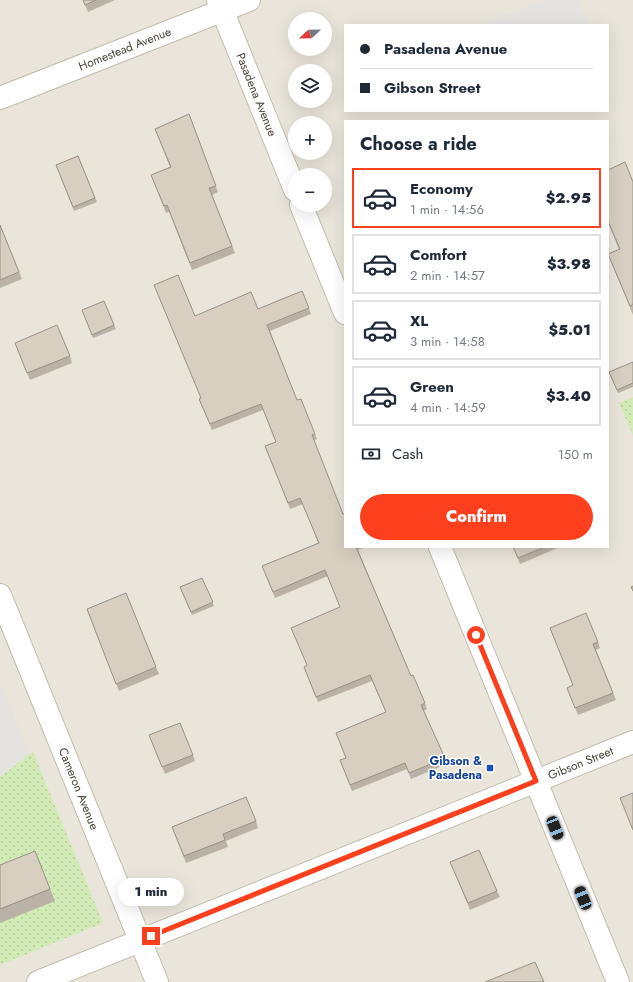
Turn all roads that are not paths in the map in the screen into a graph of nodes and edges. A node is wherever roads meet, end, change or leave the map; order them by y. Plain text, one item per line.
1 (249, 0) edge
2 (220, 5) edge
3 (0, 98) edge
4 (288, 173) edge
5 (304, 212) edge
6 (344, 311) edge
7 (440, 548) edge
8 (0, 595) edge
9 (633, 742) edge
10 (536, 781) junction
11 (140, 940) junction
12 (38, 982) edge
13 (157, 982) edge
14 (618, 982) edge

1 - 2 street, Homestead Avenue
2 - 3 street, Homestead Avenue
2 - 4 street, Pasadena Avenue
5 - 6 street
7 - 10 street
8 - 11 street, Cameron Avenue
9 - 10 street, Gibson Street
10 - 11 street, Gibson Street
10 - 14 street
11 - 12 street, Gibson Street
11 - 13 street, Cameron Avenue

